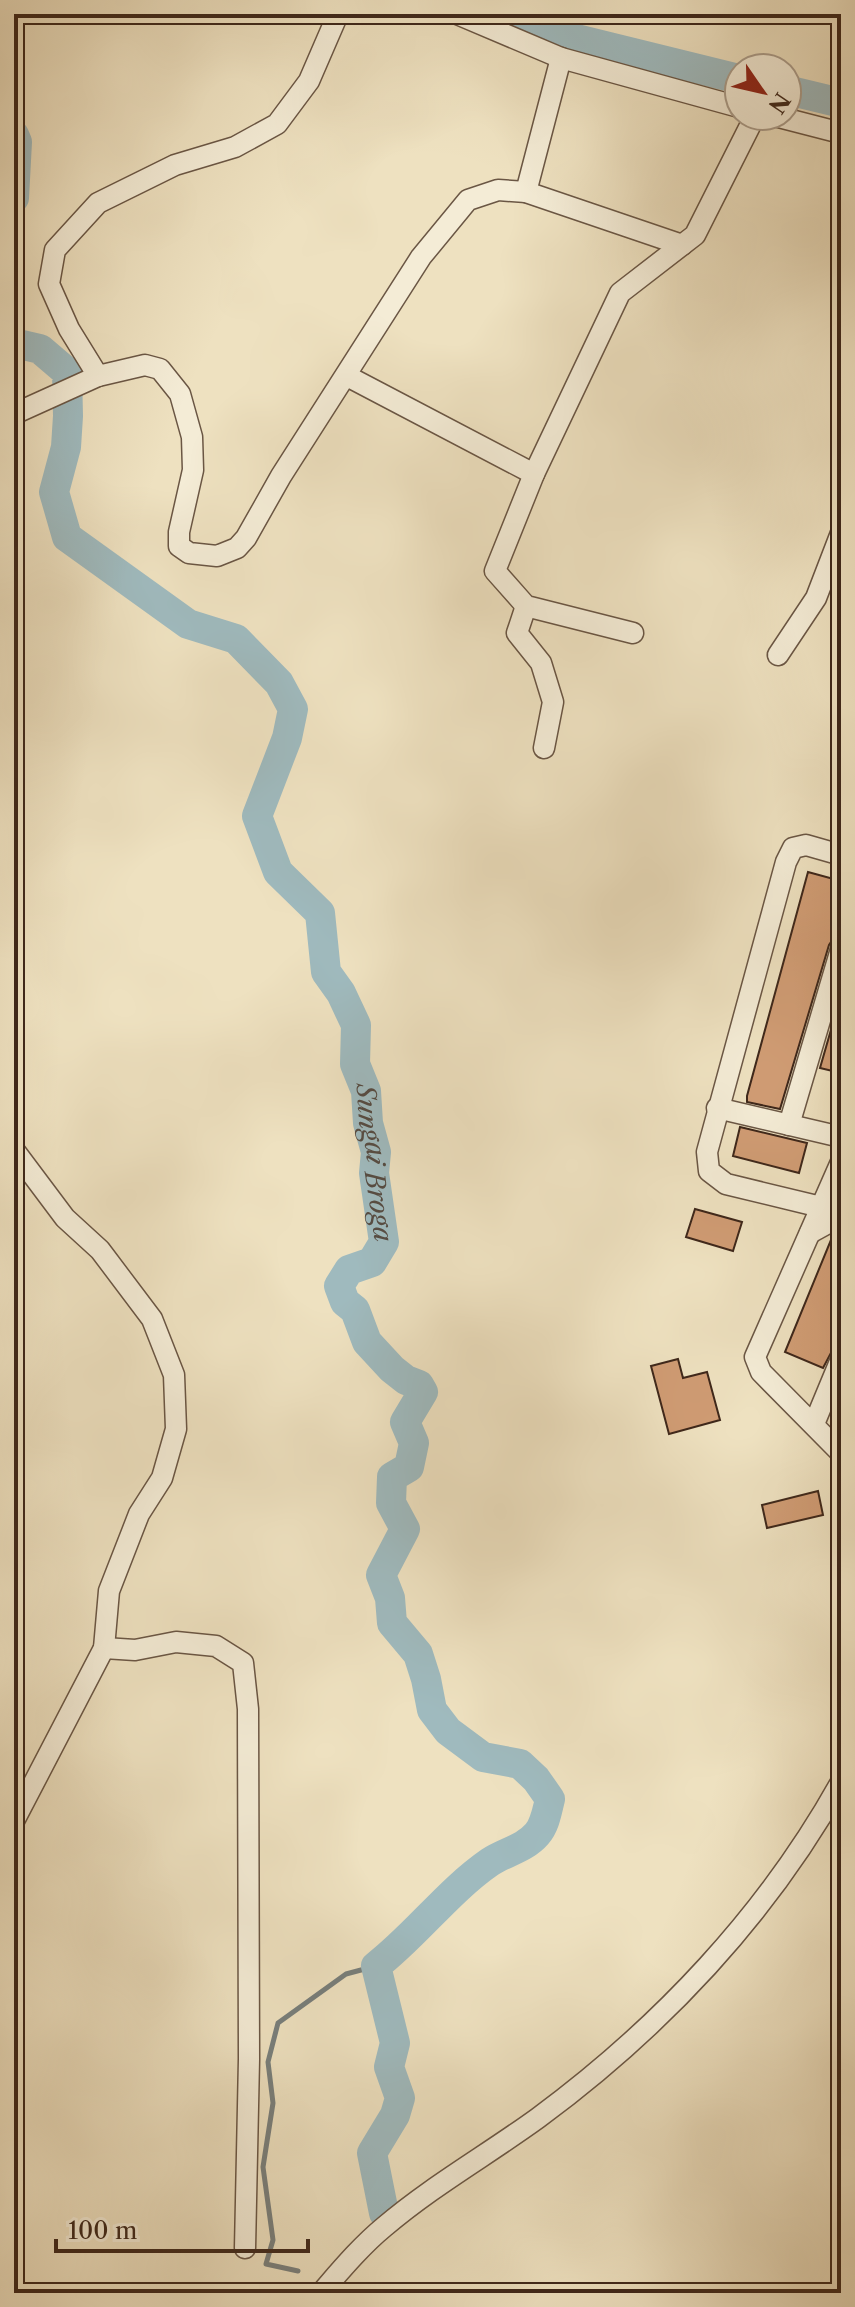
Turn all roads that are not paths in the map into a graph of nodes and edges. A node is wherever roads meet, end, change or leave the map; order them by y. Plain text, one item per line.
1 (338, 14) edge
2 (457, 14) edge
3 (561, 58) junction
4 (723, 103) edge
5 (803, 123) edge
6 (747, 132) edge
7 (841, 133) edge
8 (526, 192) junction
9 (682, 245) junction
10 (347, 376) junction
11 (92, 379) junction
12 (14, 414) edge
13 (534, 474) junction
14 (841, 533) edge
15 (526, 606) junction
16 (633, 633) dead end
17 (778, 655) dead end
18 (544, 748) dead end
19 (841, 855) edge
20 (841, 949) edge
21 (717, 1108) junction
22 (789, 1125) junction
23 (841, 1137) edge
24 (14, 1150) edge
25 (841, 1162) edge
26 (821, 1207) junction
27 (841, 1216) edge
28 (810, 1233) junction
29 (841, 1359) edge
30 (814, 1424) junction
31 (841, 1453) edge
32 (104, 1648) junction
33 (841, 1782) edge
34 (14, 1821) edge
35 (245, 2248) dead end
36 (321, 2293) edge

1 - 11 street
2 - 3 street
3 - 4 street
3 - 8 street
5 - 7 street
6 - 9 street
8 - 9 street
8 - 10 street
9 - 13 street
10 - 11 street
10 - 13 street
11 - 12 street
13 - 15 street
14 - 17 street
15 - 16 street
15 - 18 street
19 - 21 street
20 - 22 street
21 - 22 street
21 - 26 street
22 - 23 street
24 - 32 street
25 - 26 street
26 - 28 street
27 - 28 street
28 - 30 street
29 - 30 street
30 - 31 street
32 - 34 street
32 - 35 street
33 - 36 street

